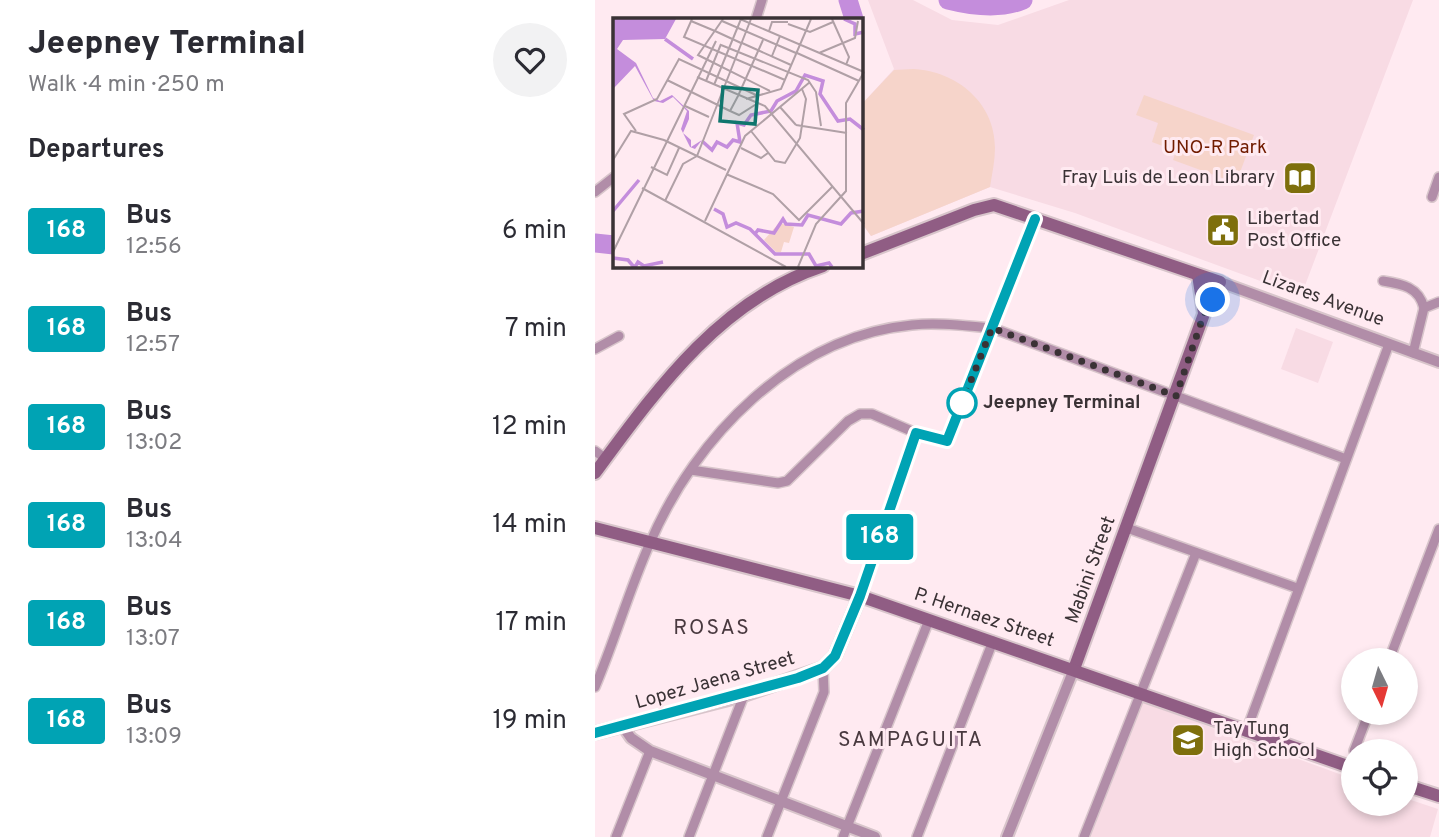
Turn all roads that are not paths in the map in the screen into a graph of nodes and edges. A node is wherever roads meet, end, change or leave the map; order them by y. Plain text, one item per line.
1 (762, 0) edge
2 (757, 18) edge
3 (1439, 177) edge
4 (613, 178) edge
5 (595, 192) edge
6 (1432, 197) dead end
7 (1035, 219) junction
8 (863, 253) edge
9 (817, 268) edge
10 (1198, 275) junction
11 (1383, 281) dead end
12 (1220, 282) junction
13 (1439, 302) edge
14 (1424, 308) junction
15 (1204, 314) junction
16 (992, 328) junction
17 (619, 337) dead end
18 (1389, 344) junction
19 (595, 349) edge
20 (1413, 353) junction
21 (1439, 362) edge
22 (1176, 396) junction
23 (916, 433) junction
24 (600, 455) edge
25 (1346, 459) junction
26 (691, 470) junction
27 (595, 473) edge
28 (595, 528) edge
29 (1127, 528) junction
30 (1439, 529) edge
31 (650, 542) junction
32 (1196, 553) junction
33 (1297, 588) junction
34 (860, 596) junction
35 (929, 620) junction
36 (993, 640) junction
37 (1394, 648) edge
38 (823, 668) junction
39 (1074, 669) junction
40 (599, 670) edge
41 (595, 687) edge
42 (1140, 693) junction
43 (744, 695) junction
44 (624, 728) junction
45 (1246, 732) junction
46 (595, 733) edge
47 (650, 751) junction
48 (1341, 764) edge
49 (713, 776) junction
50 (1418, 789) edge
51 (1439, 796) edge
52 (781, 802) junction
53 (848, 825) junction
54 (616, 837) edge
55 (689, 837) edge
56 (767, 837) edge
57 (843, 837) edge
58 (875, 837) edge
59 (917, 837) edge
60 (1007, 837) edge
61 (1084, 837) edge

1 - 2 street
3 - 6 street
4 - 5 street
7 - 8 main road, Lizares Avenue
7 - 10 main road, Lizares Avenue
7 - 16 street
9 - 24 main road
10 - 12 main road, Lizares Avenue
10 - 15 main road, Mabini Street
11 - 14 street
12 - 15 main road, Mabini Street
12 - 18 street, Lizares Avenue
13 - 14 street
14 - 20 street
15 - 22 main road, Mabini Street
16 - 22 street
16 - 23 street
16 - 26 street
17 - 19 street
18 - 20 street, Lizares Avenue
18 - 25 street
20 - 21 street, Lizares Avenue
22 - 25 street
22 - 29 main road, Mabini Street
23 - 26 street
23 - 34 street, Lopez Jaena Street
24 - 27 main road
25 - 33 street
26 - 31 street
28 - 31 main road, P. Hernaez Street
29 - 32 street
29 - 39 main road, Mabini Street
30 - 37 street
31 - 34 main road, P. Hernaez Street
31 - 40 street
32 - 33 street
32 - 42 street
33 - 45 street
34 - 35 main road, P. Hernaez Street
34 - 38 main road, Lopez Jaena Street
35 - 36 main road, P. Hernaez Street
35 - 53 street
36 - 39 main road, P. Hernaez Street
36 - 59 street
38 - 43 main road, Lopez Jaena Street
38 - 52 street
39 - 42 main road, P. Hernaez Street
39 - 60 street, Mabini Street
40 - 41 street
42 - 45 main road, P. Hernaez Street
42 - 61 street
43 - 44 main road, Lopez Jaena Street
43 - 49 street
44 - 46 main road, Lopez Jaena Street
44 - 47 street
45 - 48 main road, P. Hernaez Street
47 - 49 street
47 - 54 street
49 - 52 street
49 - 55 street
50 - 51 main road
52 - 53 street
52 - 56 street
53 - 57 street
53 - 58 street

